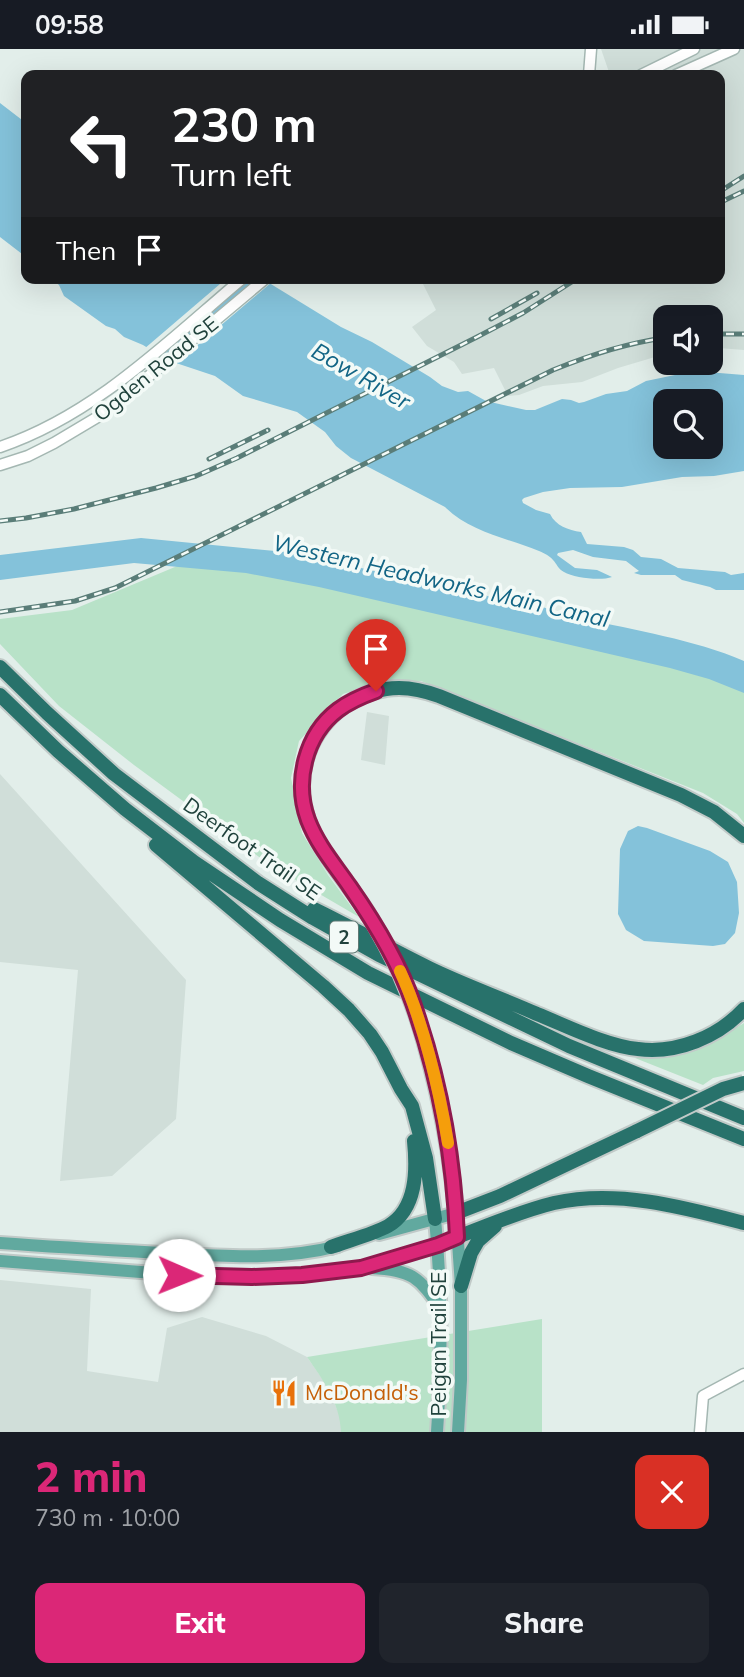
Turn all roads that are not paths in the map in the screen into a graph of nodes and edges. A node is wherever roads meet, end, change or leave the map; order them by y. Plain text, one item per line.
1 (591, 49) edge
2 (694, 49) edge
3 (734, 49) edge
4 (589, 70) edge
5 (651, 70) edge
6 (688, 70) edge
7 (236, 284) edge
8 (259, 284) edge
9 (0, 447) edge
10 (0, 465) edge
11 (0, 667) edge
12 (0, 695) edge
13 (125, 809) junction
14 (744, 836) edge
15 (258, 883) junction
16 (744, 1009) edge
17 (744, 1083) edge
18 (401, 1089) junction
19 (744, 1118) edge
20 (744, 1139) edge
21 (456, 1213) junction
22 (435, 1219) junction
23 (501, 1220) junction
24 (744, 1223) edge
25 (457, 1237) junction
26 (0, 1243) edge
27 (438, 1245) junction
28 (331, 1247) junction
29 (0, 1261) edge
30 (361, 1268) junction
31 (461, 1286) junction
32 (441, 1309) junction
33 (744, 1374) edge
34 (440, 1391) junction
35 (437, 1432) edge
36 (445, 1432) edge
37 (458, 1432) edge
38 (701, 1432) edge

1 - 4 street
2 - 5 street
3 - 6 street
7 - 9 street, Ogden Road SE
8 - 10 street, Ogden Road SE
11 - 15 highway, Deerfoot Trail SE / 2
12 - 13 highway, Deerfoot Trail SE / 2
13 - 18 highway
13 - 20 highway, Deerfoot Trail SE / 2
14 - 21 highway, bridge
15 - 16 highway
15 - 19 highway, Deerfoot Trail SE / 2
17 - 21 highway, bridge
18 - 22 highway
18 - 28 highway
21 - 22 main road
21 - 25 main road, Peigan Trail SE
22 - 27 main road, Peigan Trail SE
22 - 28 main road
23 - 24 highway
23 - 25 highway
23 - 31 highway
25 - 27 main road
25 - 31 main road, Peigan Trail SE
26 - 28 main road
27 - 30 main road
27 - 32 main road, Peigan Trail SE
29 - 30 main road
30 - 32 main road
31 - 37 main road, Peigan Trail SE
32 - 34 main road, Peigan Trail SE
33 - 38 street
34 - 35 main road, Peigan Trail SE
34 - 36 main road

